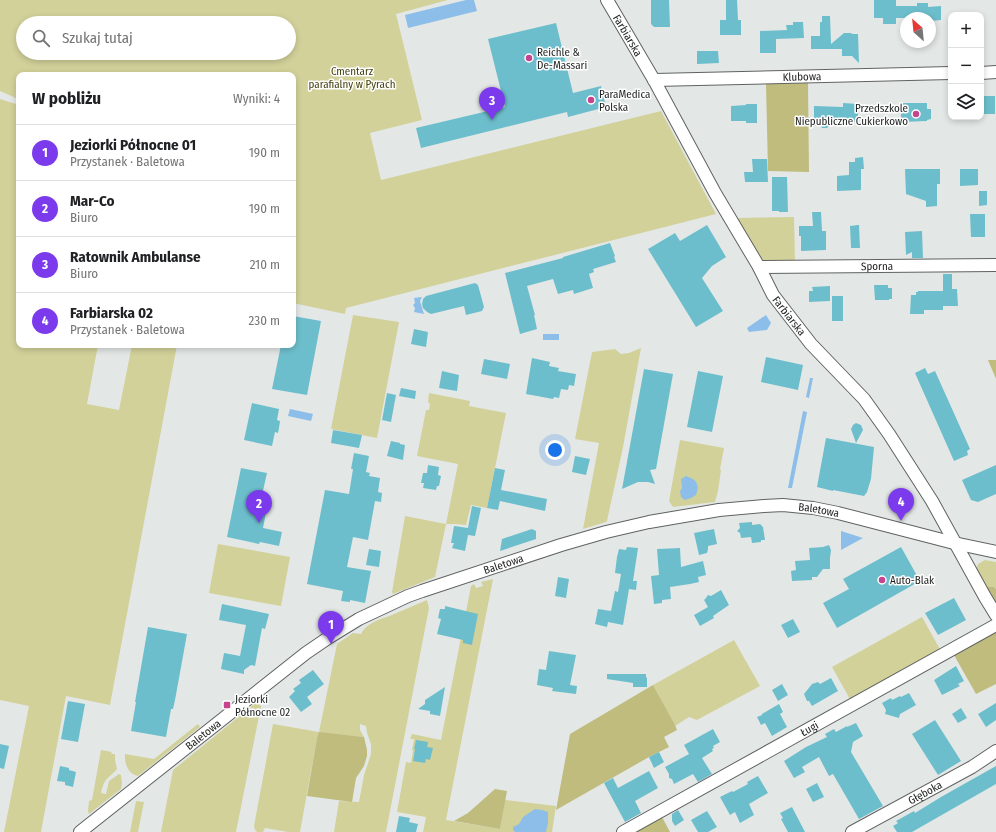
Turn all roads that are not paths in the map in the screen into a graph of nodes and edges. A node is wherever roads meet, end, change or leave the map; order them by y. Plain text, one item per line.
1 (607, 0) edge
2 (996, 72) edge
3 (948, 73) edge
4 (984, 73) edge
5 (654, 80) junction
6 (996, 265) edge
7 (759, 267) junction
8 (954, 543) junction
9 (996, 552) edge
10 (996, 615) edge
11 (996, 625) edge
12 (996, 751) edge
13 (80, 832) edge
14 (623, 832) edge
15 (852, 832) edge

1 - 5 street, Farbiarska
2 - 4 street
3 - 5 street, Klubowa
5 - 7 street, Farbiarska
6 - 7 street, Sporna
7 - 8 street, Farbiarska
8 - 9 street, Baletowa
8 - 10 street, Farbiarska
8 - 13 street, Baletowa
11 - 14 street, Ługi
12 - 15 street, Głęboka

